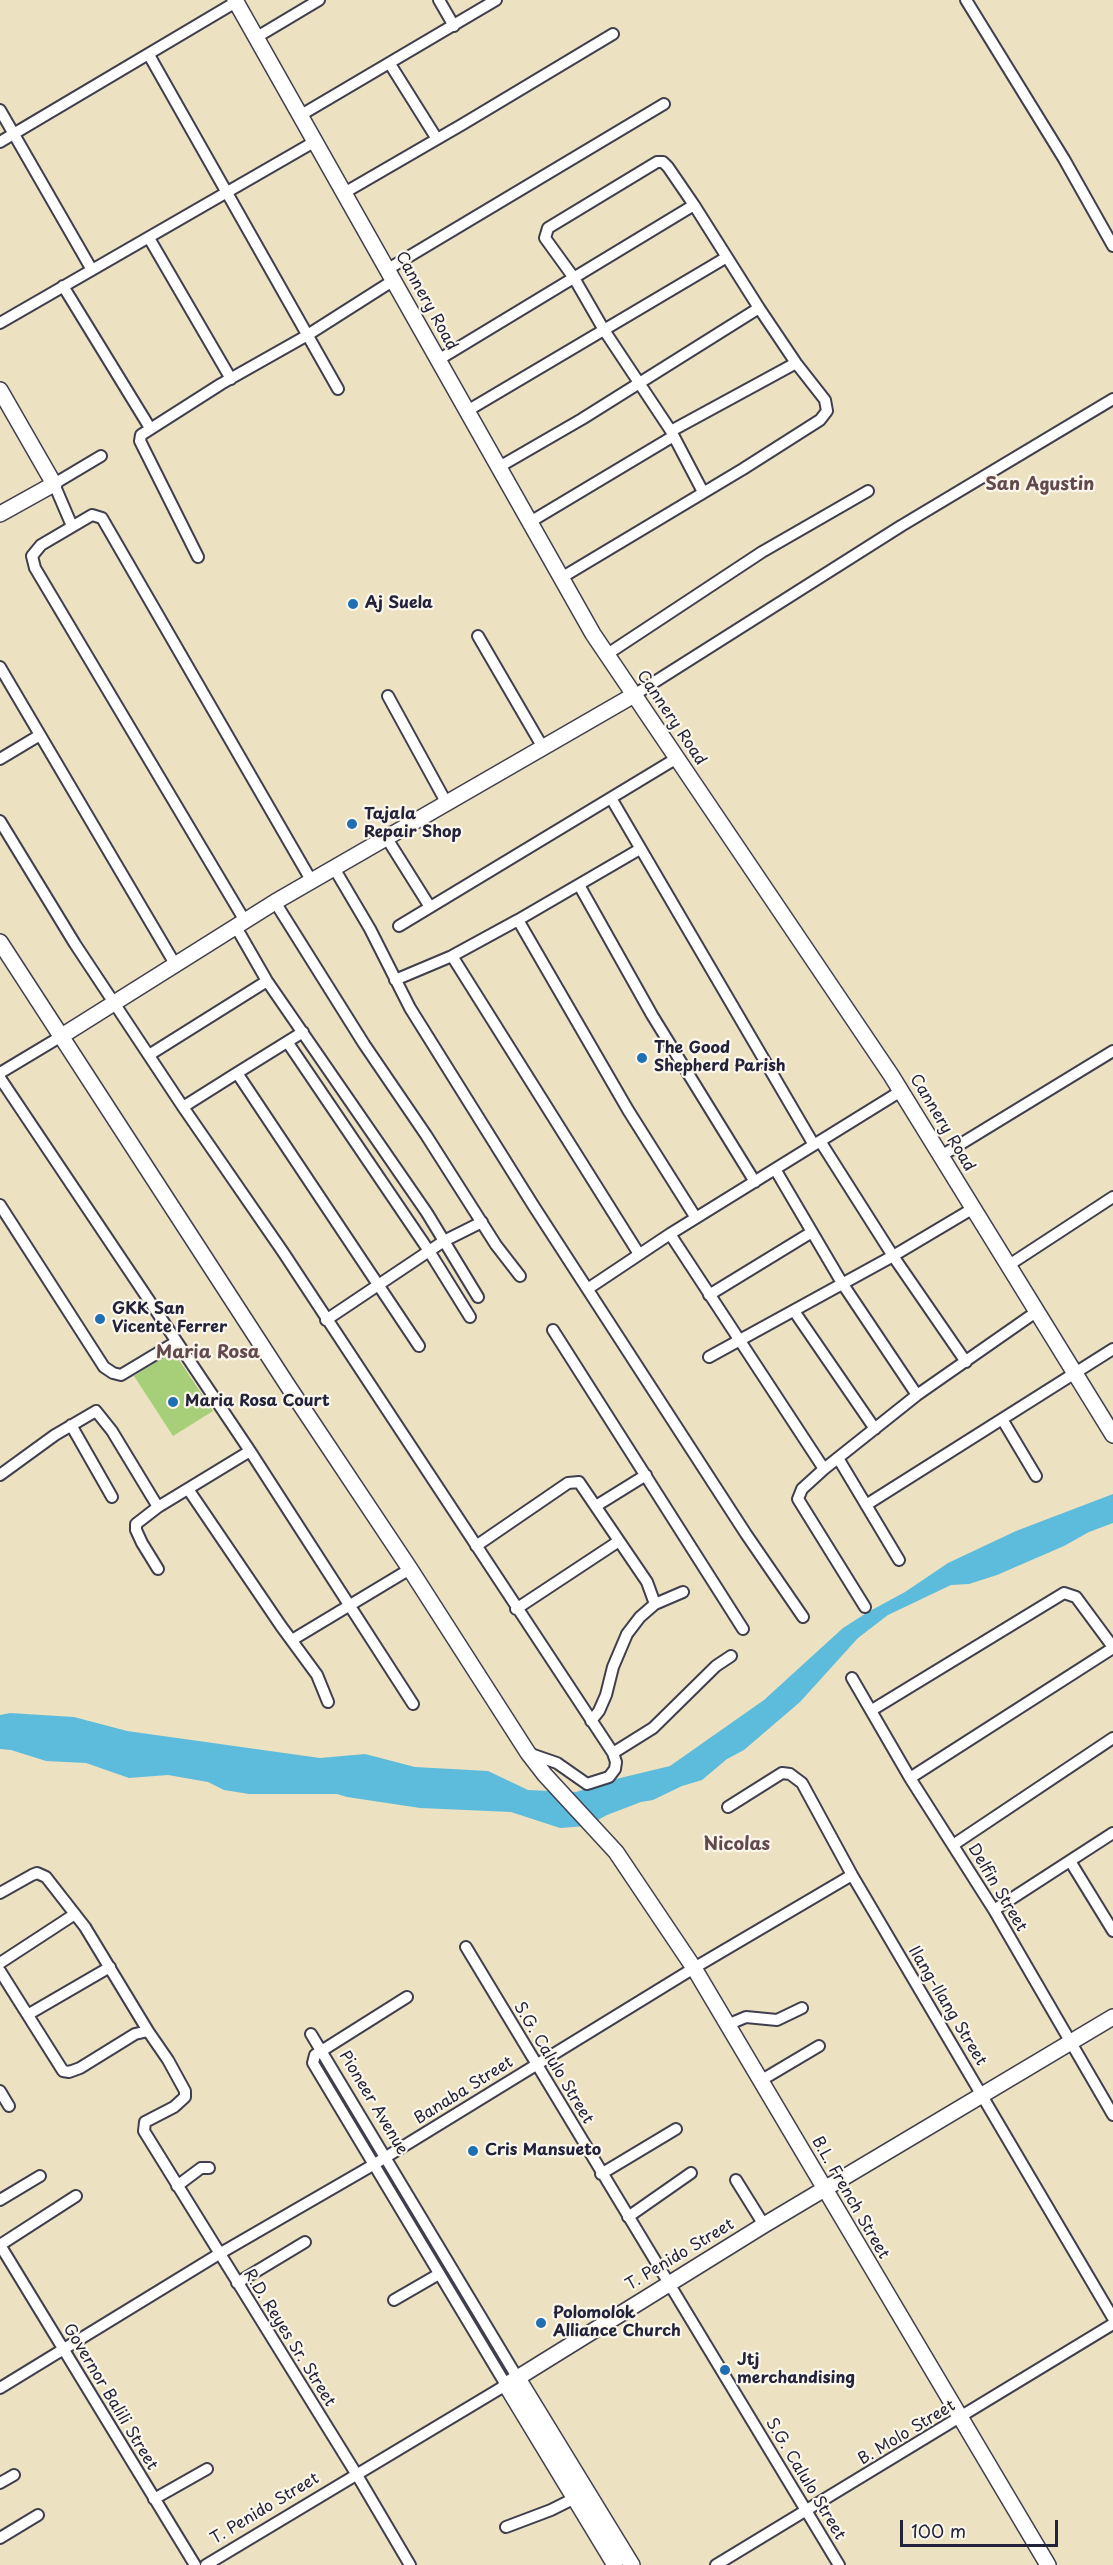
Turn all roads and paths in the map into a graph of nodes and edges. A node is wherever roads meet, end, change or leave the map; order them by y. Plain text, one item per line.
1 (319, 0) edge
2 (439, 0) edge
3 (496, 0) edge
4 (966, 0) edge
5 (236, 1) edge
6 (454, 26) junction
7 (613, 34) dead end
8 (257, 37) junction
9 (149, 55) junction
10 (390, 64) junction
11 (664, 104) dead end
12 (0, 110) edge
13 (301, 115) junction
14 (14, 134) junction
15 (437, 139) junction
16 (0, 142) edge
17 (314, 142) junction
18 (226, 191) junction
19 (344, 193) junction
20 (694, 205) junction
21 (149, 238) junction
22 (1113, 246) edge
23 (727, 257) junction
24 (92, 270) junction
25 (391, 275) junction
26 (574, 278) junction
27 (63, 286) junction
28 (759, 308) junction
29 (0, 323) edge
30 (604, 330) junction
31 (306, 336) junction
32 (438, 360) junction
33 (796, 363) junction
34 (231, 379) junction
35 (639, 382) junction
36 (338, 389) dead end
37 (0, 390) edge
38 (1113, 399) edge
39 (467, 411) junction
40 (150, 429) junction
41 (671, 434) junction
42 (101, 456) dead end
43 (499, 467) junction
44 (54, 484) junction
45 (868, 491) dead end
46 (703, 492) junction
47 (0, 514) edge
48 (530, 522) junction
49 (72, 526) junction
50 (198, 557) dead end
51 (561, 578) junction
52 (478, 636) dead end
53 (606, 655) junction
54 (0, 667) edge
55 (634, 695) junction
56 (388, 696) dead end
57 (40, 735) junction
58 (542, 746) junction
59 (677, 758) junction
60 (0, 759) edge
61 (611, 798) junction
62 (446, 802) junction
63 (0, 821) edge
64 (386, 837) junction
65 (640, 849) junction
66 (334, 868) junction
67 (311, 880) junction
68 (579, 885) junction
69 (275, 902) junction
70 (430, 907) junction
71 (518, 920) junction
72 (240, 924) junction
73 (399, 926) dead end
74 (0, 942) edge
75 (452, 956) junction
76 (175, 964) junction
77 (394, 980) junction
78 (267, 981) junction
79 (115, 1003) junction
80 (303, 1032) junction
81 (60, 1037) junction
82 (288, 1043) junction
83 (1113, 1051) edge
84 (149, 1055) junction
85 (0, 1073) edge
86 (237, 1073) junction
87 (0, 1078) edge
88 (901, 1091) junction
89 (183, 1107) junction
90 (817, 1143) junction
91 (941, 1156) junction
92 (775, 1169) junction
93 (754, 1182) junction
94 (1113, 1197) edge
95 (0, 1206) edge
96 (972, 1209) junction
97 (696, 1218) junction
98 (482, 1222) junction
99 (812, 1232) junction
100 (670, 1234) junction
101 (444, 1241) junction
102 (429, 1251) junction
103 (639, 1254) junction
104 (893, 1256) junction
105 (1009, 1265) junction
106 (520, 1276) dead end
107 (842, 1283) junction
108 (378, 1284) junction
109 (589, 1288) junction
110 (709, 1295) junction
111 (478, 1297) dead end
112 (794, 1311) junction
113 (1036, 1312) junction
114 (470, 1317) dead end
115 (326, 1320) junction
116 (553, 1330) dead end
117 (739, 1341) junction
118 (176, 1342) junction
119 (419, 1346) dead end
120 (1113, 1349) edge
121 (709, 1357) dead end
122 (966, 1362) junction
123 (1074, 1373) junction
124 (917, 1395) junction
125 (1002, 1419) junction
126 (71, 1425) junction
127 (875, 1429) junction
128 (1113, 1435) edge
129 (250, 1451) junction
130 (838, 1458) junction
131 (824, 1469) junction
132 (0, 1475) edge
133 (646, 1475) junction
134 (1036, 1476) dead end
135 (188, 1489) junction
136 (112, 1497) dead end
137 (866, 1505) junction
138 (596, 1506) junction
139 (158, 1507) junction
140 (620, 1541) junction
141 (476, 1546) junction
142 (899, 1560) dead end
143 (158, 1569) dead end
144 (410, 1569) junction
145 (683, 1592) dead end
146 (655, 1604) junction
147 (351, 1606) junction
148 (866, 1607) dead end
149 (516, 1608) junction
150 (803, 1617) dead end
151 (743, 1629) dead end
152 (292, 1640) junction
153 (1113, 1647) edge
154 (731, 1656) dead end
155 (852, 1678) dead end
156 (327, 1702) dead end
157 (413, 1704) dead end
158 (872, 1710) junction
159 (591, 1721) junction
160 (1113, 1738) edge
161 (528, 1753) junction
162 (613, 1753) junction
163 (910, 1778) junction
164 (728, 1807) dead end
165 (1113, 1833) edge
166 (953, 1845) junction
167 (1070, 1861) junction
168 (852, 1875) junction
169 (0, 1893) edge
170 (994, 1910) junction
171 (75, 1914) junction
172 (1113, 1932) edge
173 (466, 1947) dead end
174 (0, 1964) edge
175 (110, 1967) junction
176 (694, 1968) junction
177 (0, 1971) edge
178 (407, 1997) dead end
179 (802, 2008) dead end
180 (29, 2014) junction
181 (1113, 2018) edge
182 (727, 2025) junction
183 (148, 2031) junction
184 (311, 2034) dead end
185 (1070, 2044) junction
186 (819, 2046) dead end
187 (321, 2051) junction
188 (537, 2064) junction
189 (760, 2081) junction
190 (0, 2091) edge
191 (983, 2097) junction
192 (9, 2106) dead end
193 (1113, 2115) edge
194 (676, 2129) dead end
195 (384, 2158) junction
196 (373, 2165) junction
197 (209, 2168) dead end
198 (691, 2173) dead end
199 (601, 2174) junction
200 (40, 2176) dead end
201 (736, 2180) dead end
202 (177, 2186) junction
203 (825, 2188) junction
204 (76, 2196) dead end
205 (0, 2200) edge
206 (628, 2217) junction
207 (764, 2225) junction
208 (305, 2242) dead end
209 (0, 2245) edge
210 (219, 2254) junction
211 (439, 2274) junction
212 (237, 2283) junction
213 (669, 2283) junction
214 (394, 2300) dead end
215 (1113, 2318) edge
216 (1113, 2324) edge
217 (64, 2350) junction
218 (512, 2381) junction
219 (0, 2388) edge
220 (960, 2418) junction
221 (207, 2469) dead end
222 (14, 2475) dead end
223 (357, 2475) junction
224 (0, 2483) edge
225 (581, 2495) junction
226 (154, 2499) junction
227 (807, 2511) junction
228 (38, 2515) dead end
229 (506, 2528) dead end
230 (0, 2538) edge
231 (195, 2565) edge
232 (206, 2565) edge
233 (410, 2565) edge
234 (615, 2565) edge
235 (632, 2565) edge
236 (716, 2565) edge
237 (838, 2565) edge
238 (1048, 2565) edge

1 - 8 street
2 - 6 street
3 - 6 street
4 - 22 street
5 - 8 street, Cannery Road
5 - 9 street
6 - 10 street
7 - 15 street
8 - 13 street, Cannery Road
9 - 14 street
9 - 18 street
10 - 13 street
10 - 15 street
11 - 25 street
12 - 14 street
13 - 17 street, Cannery Road
14 - 16 street
14 - 24 street
15 - 19 street
17 - 18 street
17 - 19 street, Cannery Road
18 - 21 street
18 - 31 street
19 - 25 street, Cannery Road
20 - 23 street
20 - 26 street
20 - 26 street
21 - 24 street
21 - 34 street
23 - 28 street
23 - 30 street
24 - 27 street
25 - 31 street
25 - 32 street, Cannery Road
26 - 30 street
26 - 32 street
27 - 29 street
27 - 40 street
28 - 33 street
28 - 35 street
30 - 35 street
30 - 39 street
31 - 34 street
31 - 36 street
32 - 39 street, Cannery Road
33 - 41 street
33 - 46 street
34 - 40 street
35 - 41 street
35 - 43 street
37 - 44 street
38 - 55 street
39 - 43 street, Cannery Road
40 - 50 street
41 - 46 street
41 - 48 street
42 - 44 street
43 - 48 street, Cannery Road
44 - 47 street
44 - 49 street
45 - 53 street
46 - 51 street
48 - 51 street, Cannery Road
49 - 67 street
49 - 72 street
51 - 53 street, Cannery Road
52 - 58 street
53 - 55 street, Cannery Road
54 - 57 street
55 - 58 street
55 - 59 street, Cannery Road
56 - 62 street
57 - 60 street
57 - 76 street
58 - 62 street
59 - 61 street
59 - 88 street, Cannery Road
61 - 65 street
61 - 70 street
62 - 64 street
63 - 79 street
64 - 66 street
64 - 70 street
65 - 68 street
65 - 90 street
66 - 67 street
66 - 77 street
67 - 69 street
68 - 71 street
68 - 93 street
69 - 72 street
69 - 98 street
70 - 73 street
71 - 75 street
71 - 97 street
72 - 76 street
72 - 78 street
74 - 81 street, B.L. French Street
75 - 77 street
75 - 103 street
76 - 79 street
77 - 109 street
78 - 80 street
78 - 84 street
79 - 81 street
79 - 84 street
80 - 82 street
80 - 101 street
81 - 85 street
81 - 144 street, B.L. French Street
82 - 86 street
82 - 102 street
83 - 91 street
84 - 89 street
86 - 89 street
86 - 108 street
87 - 118 street
88 - 90 street
88 - 91 street, Cannery Road
89 - 115 street
90 - 92 street
90 - 104 street
91 - 96 street, Cannery Road
92 - 93 street
92 - 99 street
93 - 97 street
94 - 105 street
95 - 118 street
96 - 104 street
96 - 105 street, Cannery Road
97 - 100 street
98 - 101 street
98 - 106 street
99 - 107 street
99 - 110 street
100 - 103 street
100 - 110 street
101 - 102 street
101 - 111 street
102 - 108 street
102 - 114 street
103 - 109 street
104 - 107 street
104 - 122 street
105 - 113 street, Cannery Road
107 - 112 street
107 - 124 street
108 - 115 street
108 - 119 street
109 - 150 street
110 - 117 street
112 - 117 street
112 - 127 street
113 - 122 street
113 - 123 street, Cannery Road
115 - 141 street
116 - 133 street
117 - 121 street
117 - 131 street
118 - 129 street
120 - 123 street
122 - 124 street
123 - 125 street
123 - 128 street, Cannery Road
124 - 127 street
125 - 134 street
125 - 137 street
126 - 132 street
126 - 136 street
126 - 139 street
127 - 130 street
129 - 135 street
129 - 147 street
130 - 131 street
130 - 137 street
131 - 148 street
133 - 138 street
133 - 151 street
135 - 139 street
135 - 152 street
137 - 142 street
138 - 140 street
138 - 141 street
139 - 143 street
140 - 146 street
140 - 149 street
141 - 149 street
144 - 147 street
144 - 161 street, B.L. French Street
145 - 146 street
146 - 159 street
147 - 152 street
147 - 157 street
149 - 159 street
152 - 156 street
153 - 158 street
153 - 163 street
154 - 162 street
155 - 158 street, Delfin Street
158 - 163 street, Delfin Street
159 - 162 street
160 - 166 street
161 - 162 street
161 - 176 street, B.L. French Street
163 - 166 street, Delfin Street
164 - 168 street, Ilang-Ilang Street
165 - 167 street
166 - 170 street, Delfin Street
167 - 170 street
167 - 172 street
168 - 176 street, Banaba Street
168 - 191 street, Ilang-Ilang Street
169 - 171 street
170 - 185 street, Delfin Street
171 - 174 street
171 - 175 street
173 - 188 street, S.G. Calulo Street
175 - 180 street
175 - 183 street
176 - 182 street, B.L. French Street
176 - 188 street, Banaba Street
177 - 180 street
178 - 187 street
179 - 182 street
180 - 183 street
181 - 185 street, T. Penido Street
182 - 189 street, B.L. French Street
183 - 202 street, R.D. Reyes Sr. Street
184 - 187 street
185 - 191 street, T. Penido Street
185 - 193 street, Delfin Street
186 - 189 street
187 - 195 street, Pioneer Avenue
187 - 196 street, Pioneer Avenue
188 - 195 street, Banaba Street
188 - 199 street, S.G. Calulo Street
189 - 203 street, B.L. French Street
190 - 192 street
191 - 203 street, T. Penido Street
191 - 215 street, Ilang-Ilang Street
194 - 199 street
195 - 196 street, Banaba Street
195 - 218 street, Pioneer Avenue
196 - 210 street, Banaba Street
196 - 211 street, Pioneer Avenue
197 - 202 street
198 - 206 street
199 - 206 street, S.G. Calulo Street
200 - 205 street
201 - 207 street
202 - 210 street, R.D. Reyes Sr. Street
203 - 207 street, T. Penido Street
203 - 220 street, B.L. French Street
204 - 209 street
206 - 213 street, S.G. Calulo Street
207 - 213 street, T. Penido Street
208 - 212 street
209 - 217 street, Governor Balili Street
210 - 212 street, R.D. Reyes Sr. Street
210 - 217 street, Banaba Street
211 - 214 street
211 - 218 street, Pioneer Avenue
212 - 223 street, R.D. Reyes Sr. Street
213 - 218 street, T. Penido Street
213 - 227 street, S.G. Calulo Street
216 - 220 street, B. Molo Street
217 - 219 street, Banaba Street
217 - 226 street, Governor Balili Street
218 - 223 street, T. Penido Street
218 - 225 street, Pioneer Avenue
220 - 227 street, B. Molo Street
220 - 238 street, B.L. French Street
221 - 226 street
222 - 224 street
223 - 232 street, T. Penido Street
223 - 233 street, R.D. Reyes Sr. Street
225 - 229 street
225 - 234 street, Pioneer Avenue
225 - 235 street, Pioneer Avenue
226 - 231 street, Governor Balili Street
227 - 236 street, B. Molo Street
227 - 237 street, S.G. Calulo Street
228 - 230 street

